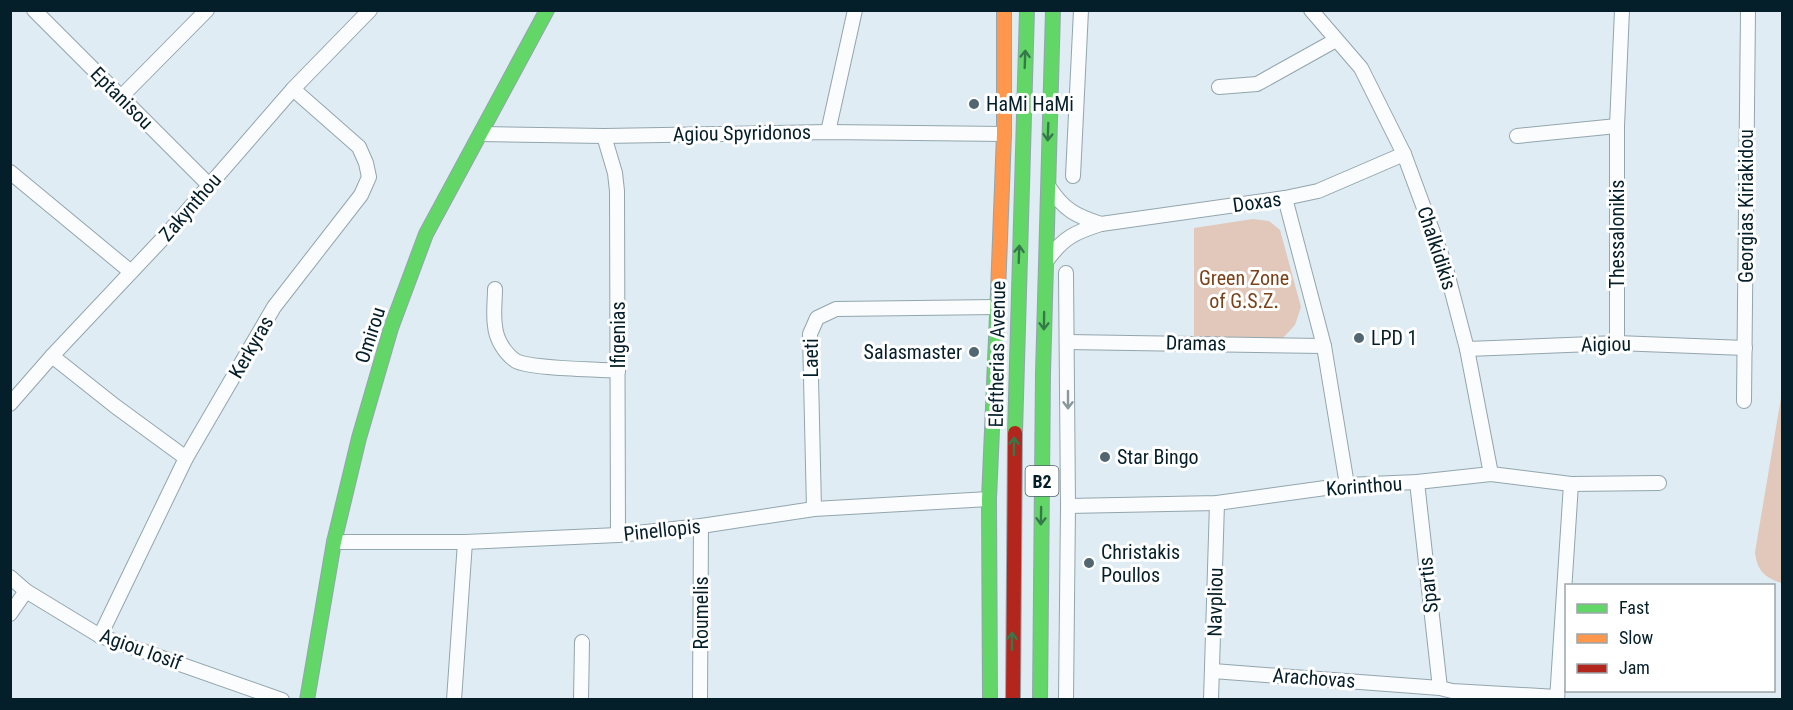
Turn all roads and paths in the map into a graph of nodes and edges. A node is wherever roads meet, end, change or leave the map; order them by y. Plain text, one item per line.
1 (34, 10) edge
2 (207, 10) edge
3 (370, 10) edge
4 (547, 10) edge
5 (855, 10) edge
6 (1004, 10) edge
7 (1027, 10) edge
8 (1053, 10) edge
9 (1081, 10) edge
10 (1311, 10) edge
11 (1622, 10) edge
12 (1748, 10) edge
13 (1336, 40) junction
14 (1219, 87) dead end
15 (293, 89) junction
16 (121, 97) junction
17 (1617, 126) junction
18 (828, 132) junction
19 (480, 134) junction
20 (1004, 134) junction
21 (604, 136) junction
22 (1517, 136) dead end
23 (1404, 154) junction
24 (10, 172) edge
25 (1073, 176) dead end
26 (1047, 183) junction
27 (209, 185) junction
28 (1285, 198) junction
29 (1101, 224) junction
30 (1046, 263) junction
31 (131, 272) junction
32 (1066, 273) dead end
33 (495, 289) dead end
34 (996, 307) junction
35 (1067, 342) junction
36 (1617, 343) junction
37 (1324, 346) junction
38 (1745, 348) junction
39 (1467, 350) junction
40 (52, 357) junction
41 (618, 371) junction
42 (1744, 401) dead end
43 (10, 404) edge
44 (186, 458) junction
45 (1491, 474) junction
46 (1417, 482) junction
47 (1659, 483) dead end
48 (1571, 484) junction
49 (1347, 485) junction
50 (989, 499) junction
51 (1217, 503) junction
52 (1068, 506) junction
53 (814, 509) junction
54 (701, 526) junction
55 (618, 535) junction
56 (334, 542) junction
57 (465, 542) junction
58 (10, 577) edge
59 (26, 591) junction
60 (10, 614) edge
61 (100, 636) junction
62 (582, 642) dead end
63 (1213, 671) junction
64 (1440, 688) junction
65 (1557, 698) edge
66 (282, 699) edge
67 (307, 699) edge
68 (454, 699) edge
69 (581, 699) edge
70 (700, 699) edge
71 (990, 699) edge
72 (1013, 699) edge
73 (1040, 699) edge
74 (1066, 699) edge
75 (1212, 699) edge

1 - 16 street, Eptanisou
2 - 16 street
3 - 15 street, Zakynthou
4 - 19 main road, Omirou
5 - 18 street
6 - 20 main road
72 -> 7 main road, Eleftherias Avenue / B2
8 -> 26 main road, B2
9 - 25 street
10 - 13 street, Chalkidikis
11 - 17 street, Thessalonikis
12 - 38 street, Georgias Kiriakidou
13 - 14 street
13 - 23 street, Chalkidikis
15 - 27 street, Zakynthou
15 - 44 street, Kerkyras
16 - 27 street, Eptanisou
17 - 22 street
17 - 36 street, Thessalonikis
18 - 20 street, Agiou Spyridonos
18 - 21 street, Agiou Spyridonos
19 - 21 street, Agiou Spyridonos
19 - 56 main road, Omirou
20 - 34 main road
21 - 41 street, Ifigenias
23 - 28 street, Doxas
23 - 39 street, Chalkidikis
24 - 31 street
26 - 29 street, Doxas
26 - 30 main road, B2
27 - 31 street, Zakynthou
28 - 29 street, Doxas
28 - 37 street
29 - 30 street, Doxas
30 -> 73 main road, B2
31 - 40 street, Zakynthou
32 - 35 street
33 - 41 street
34 - 50 main road
34 - 53 street, Laeti
35 - 37 street, Dramas
35 -> 52 street
36 - 38 street, Aigiou
36 - 39 street, Aigiou
37 - 49 street
38 - 42 street, Georgias Kiriakidou
39 - 45 street, Chalkidikis
40 - 43 street, Zakynthou
40 - 44 street
41 - 55 street, Ifigenias
44 - 61 street, Kerkyras
45 - 46 street, Korinthou
45 - 48 street, Korinthou
46 - 49 street, Korinthou
46 - 64 street, Spartis
47 - 48 street, Korinthou
48 - 65 street
49 - 51 street, Korinthou
50 - 53 street, Pinellopis
50 - 71 main road
51 - 52 street, Korinthou
51 - 63 street, Navpliou
52 - 74 street
53 - 54 street, Pinellopis
54 - 55 street, Pinellopis
54 - 70 street, Roumelis
55 - 57 street, Pinellopis
56 - 57 street, Pinellopis
56 - 67 main road, Omirou
57 - 68 street
58 - 59 street, Agiou Iosif
59 - 60 street
59 - 61 street, Agiou Iosif
61 - 66 street, Agiou Iosif
62 - 69 street
63 - 64 street, Arachovas
63 - 75 street, Navpliou
64 - 65 street, Arachovas

